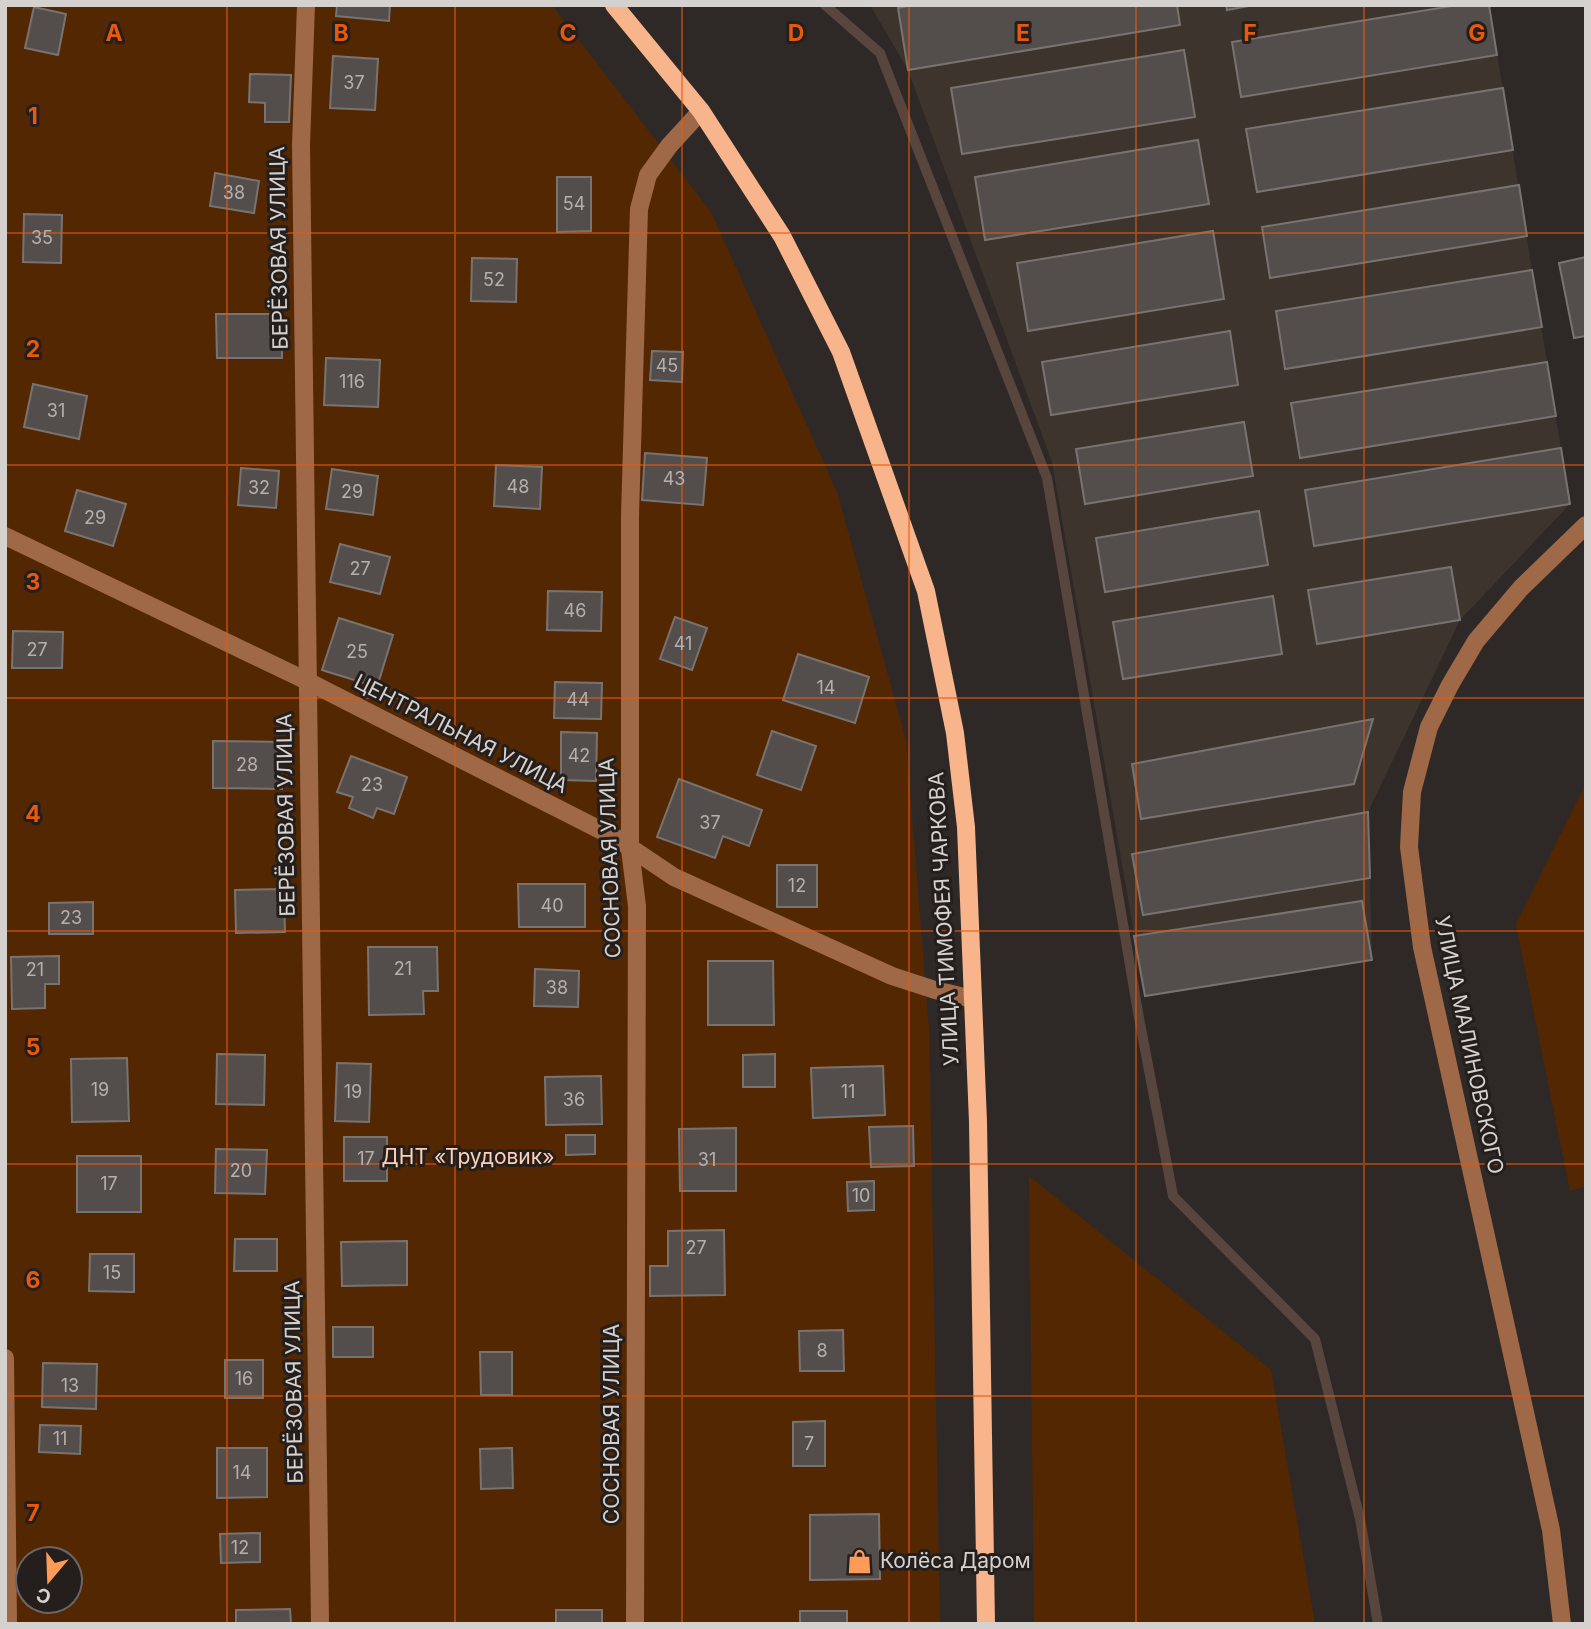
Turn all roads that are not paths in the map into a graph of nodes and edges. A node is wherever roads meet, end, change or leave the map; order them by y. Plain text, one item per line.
1 (306, 5) edge
2 (614, 5) edge
3 (701, 111) junction
4 (1586, 525) edge
5 (5, 536) edge
6 (307, 681) junction
7 (630, 849) junction
8 (973, 999) junction
9 (5, 1358) edge
10 (8, 1624) edge
11 (320, 1624) edge
12 (635, 1624) edge
13 (986, 1624) edge
14 (1562, 1624) edge

1 - 6 street, БЕРЁЗОВАЯ УЛИЦА
2 - 3 main road, УЛИЦА ТИМОФЕЯ ЧАРКОВА
3 - 7 street, СОСНОВАЯ УЛИЦА
3 - 8 main road, УЛИЦА ТИМОФЕЯ ЧАРКОВА
4 - 14 street, УЛИЦА МАЛИНОВСКОГО
5 - 6 street, ЦЕНТРАЛЬНАЯ УЛИЦА
6 - 7 street, ЦЕНТРАЛЬНАЯ УЛИЦА
6 - 11 street, БЕРЁЗОВАЯ УЛИЦА
7 - 8 street, ЦЕНТРАЛЬНАЯ УЛИЦА
7 - 12 street, СОСНОВАЯ УЛИЦА
8 - 13 main road, УЛИЦА ТИМОФЕЯ ЧАРКОВА
9 - 10 street

